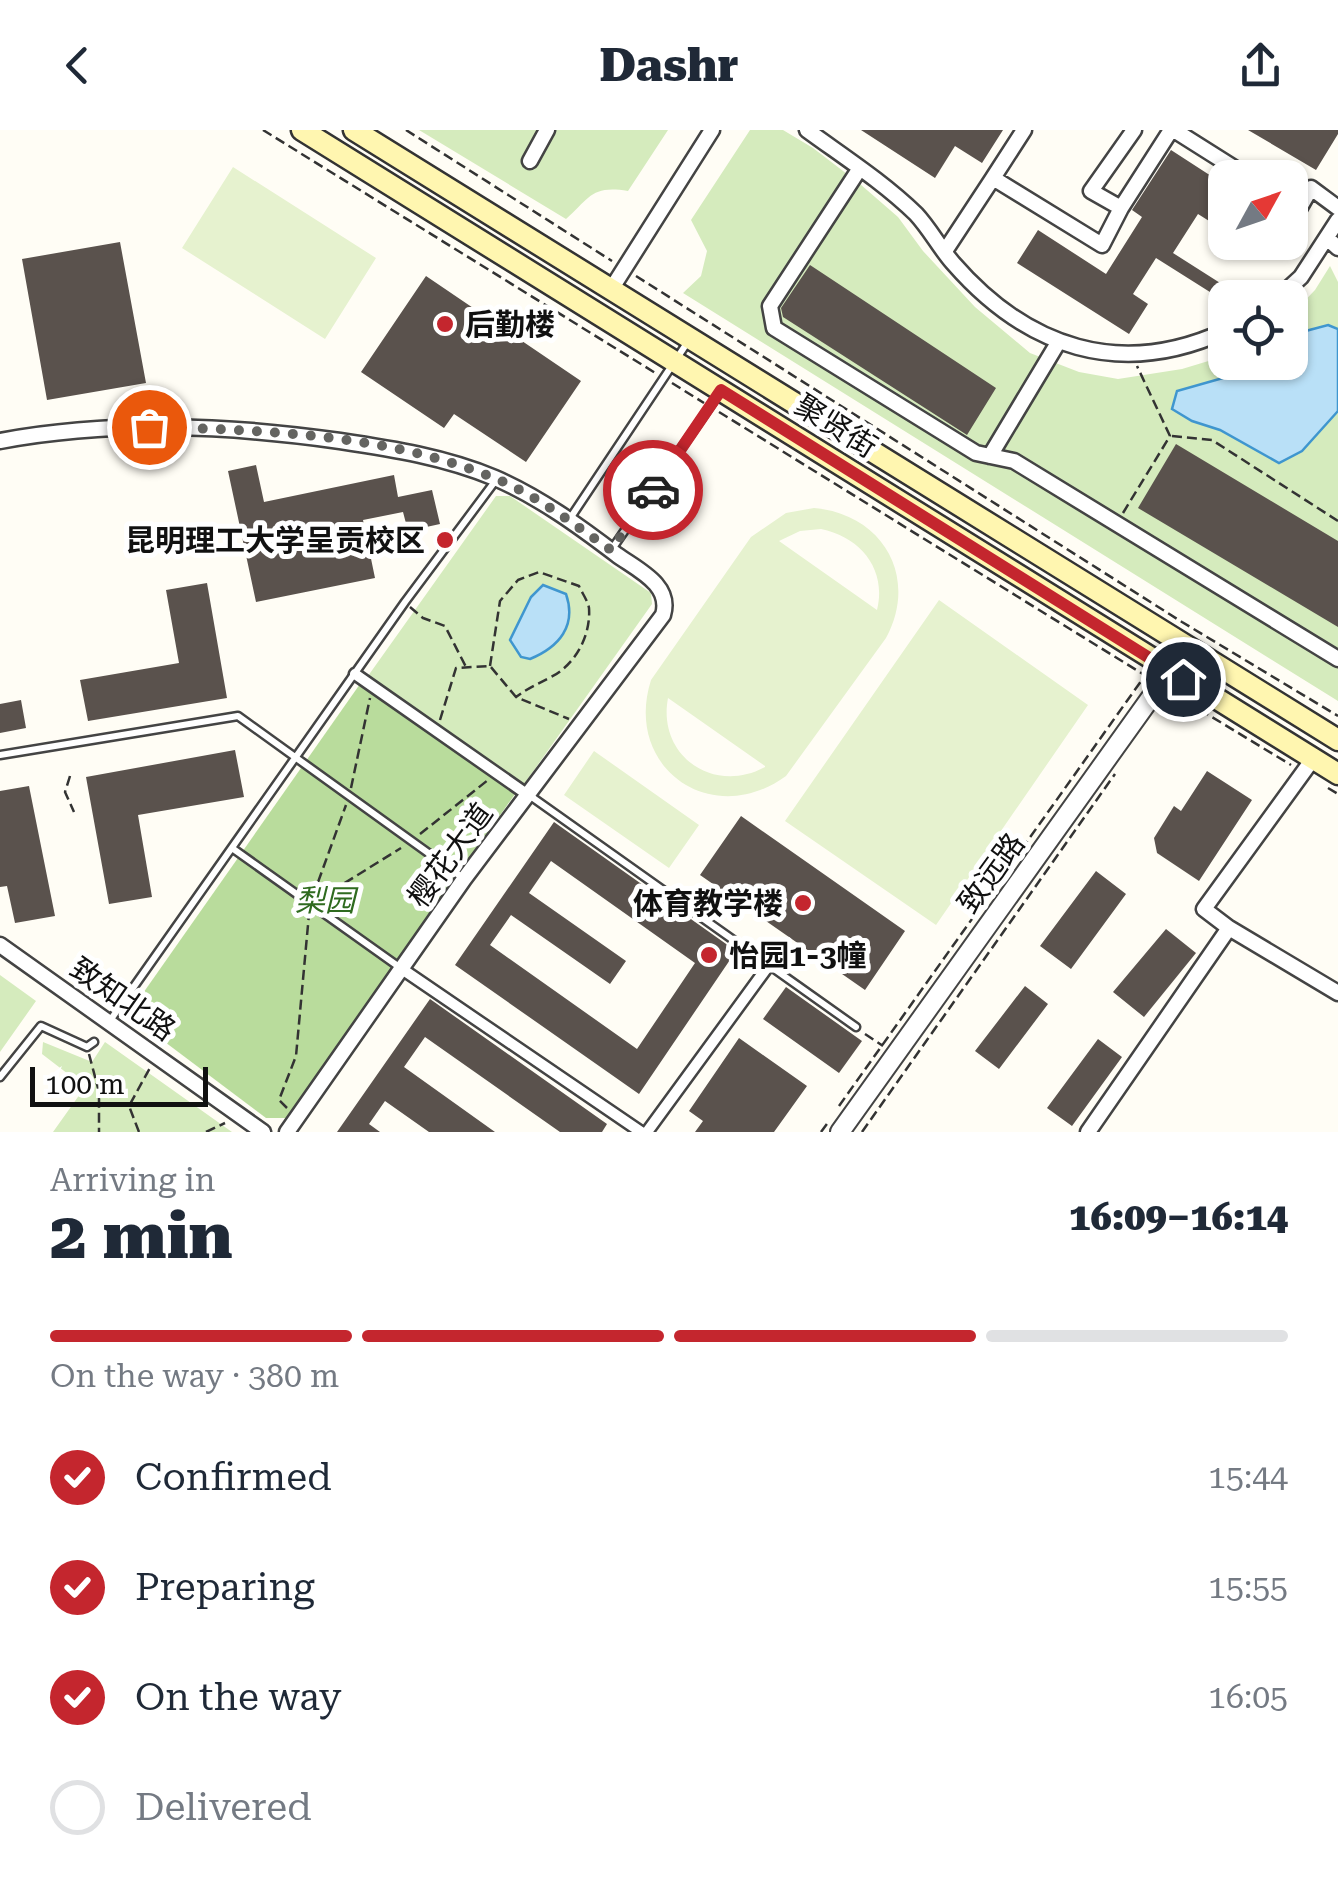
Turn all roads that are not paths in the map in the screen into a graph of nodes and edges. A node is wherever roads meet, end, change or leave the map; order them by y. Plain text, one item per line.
1 (302, 130) edge
2 (354, 130) edge
3 (547, 130) edge
4 (712, 130) edge
5 (807, 130) edge
6 (1024, 130) edge
7 (1134, 130) edge
8 (1172, 130) edge
9 (1221, 160) edge
10 (530, 161) dead end
11 (860, 168) junction
12 (993, 178) junction
13 (1308, 193) edge
14 (1121, 208) junction
15 (1338, 208) edge
16 (1338, 220) edge
17 (1333, 243) edge
18 (945, 252) junction
19 (1299, 280) edge
20 (612, 288) junction
21 (1208, 337) edge
22 (690, 338) junction
23 (1059, 342) junction
24 (668, 370) junction
25 (716, 398) junction
26 (0, 441) edge
27 (990, 456) junction
28 (496, 479) junction
29 (569, 521) junction
30 (611, 550) junction
31 (1186, 647) junction
32 (1338, 659) edge
33 (355, 674) junction
34 (1164, 678) junction
35 (1338, 740) edge
36 (0, 755) edge
37 (297, 756) junction
38 (1308, 766) junction
39 (1332, 780) edge
40 (528, 795) junction
41 (232, 848) junction
42 (464, 879) junction
43 (1229, 928) junction
44 (0, 945) edge
45 (769, 965) junction
46 (402, 968) junction
47 (1338, 993) edge
48 (109, 1022) junction
49 (856, 1026) road end
50 (90, 1044) road end
51 (0, 1077) edge
52 (263, 1132) edge
53 (287, 1132) edge
54 (644, 1132) edge
55 (840, 1132) edge
56 (1088, 1132) edge

1 - 24 main road, 聚贤街
2 - 20 main road, 聚贤街
3 - 10 street
4 - 20 street
5 - 11 street
6 - 12 street
7 - 14 street
8 - 9 street
8 - 14 street
11 - 18 street
11 - 27 street
12 - 14 street
12 - 18 street
13 - 15 street
16 - 17 street
17 - 19 street
18 - 23 street
20 - 22 main road, 聚贤街
21 - 23 street
22 - 24 lane
22 - 31 main road, 聚贤街
23 - 27 street
24 - 25 main road, 聚贤街
24 - 29 lane
25 - 30 lane
25 - 34 main road, 聚贤街
26 - 28 street
27 - 32 street
28 - 29 street
28 - 33 lane
29 - 30 street
30 - 40 street, 樱花大道
31 - 34 street, 致远路
31 - 35 main road, 聚贤街
33 - 37 lane
33 - 40 street
34 - 38 main road, 聚贤街
34 - 55 street, 致远路
36 - 37 lane
37 - 41 lane
37 - 42 lane
38 - 39 main road, 聚贤街
38 - 43 street
40 - 42 street, 樱花大道
40 - 45 lane
41 - 46 lane
41 - 48 lane
42 - 46 street, 樱花大道
43 - 47 street
43 - 56 street
44 - 48 street, 致知北路
45 - 49 lane
45 - 54 street
46 - 53 street, 樱花大道
46 - 54 street
48 - 52 street, 致知北路
50 - 51 lane

